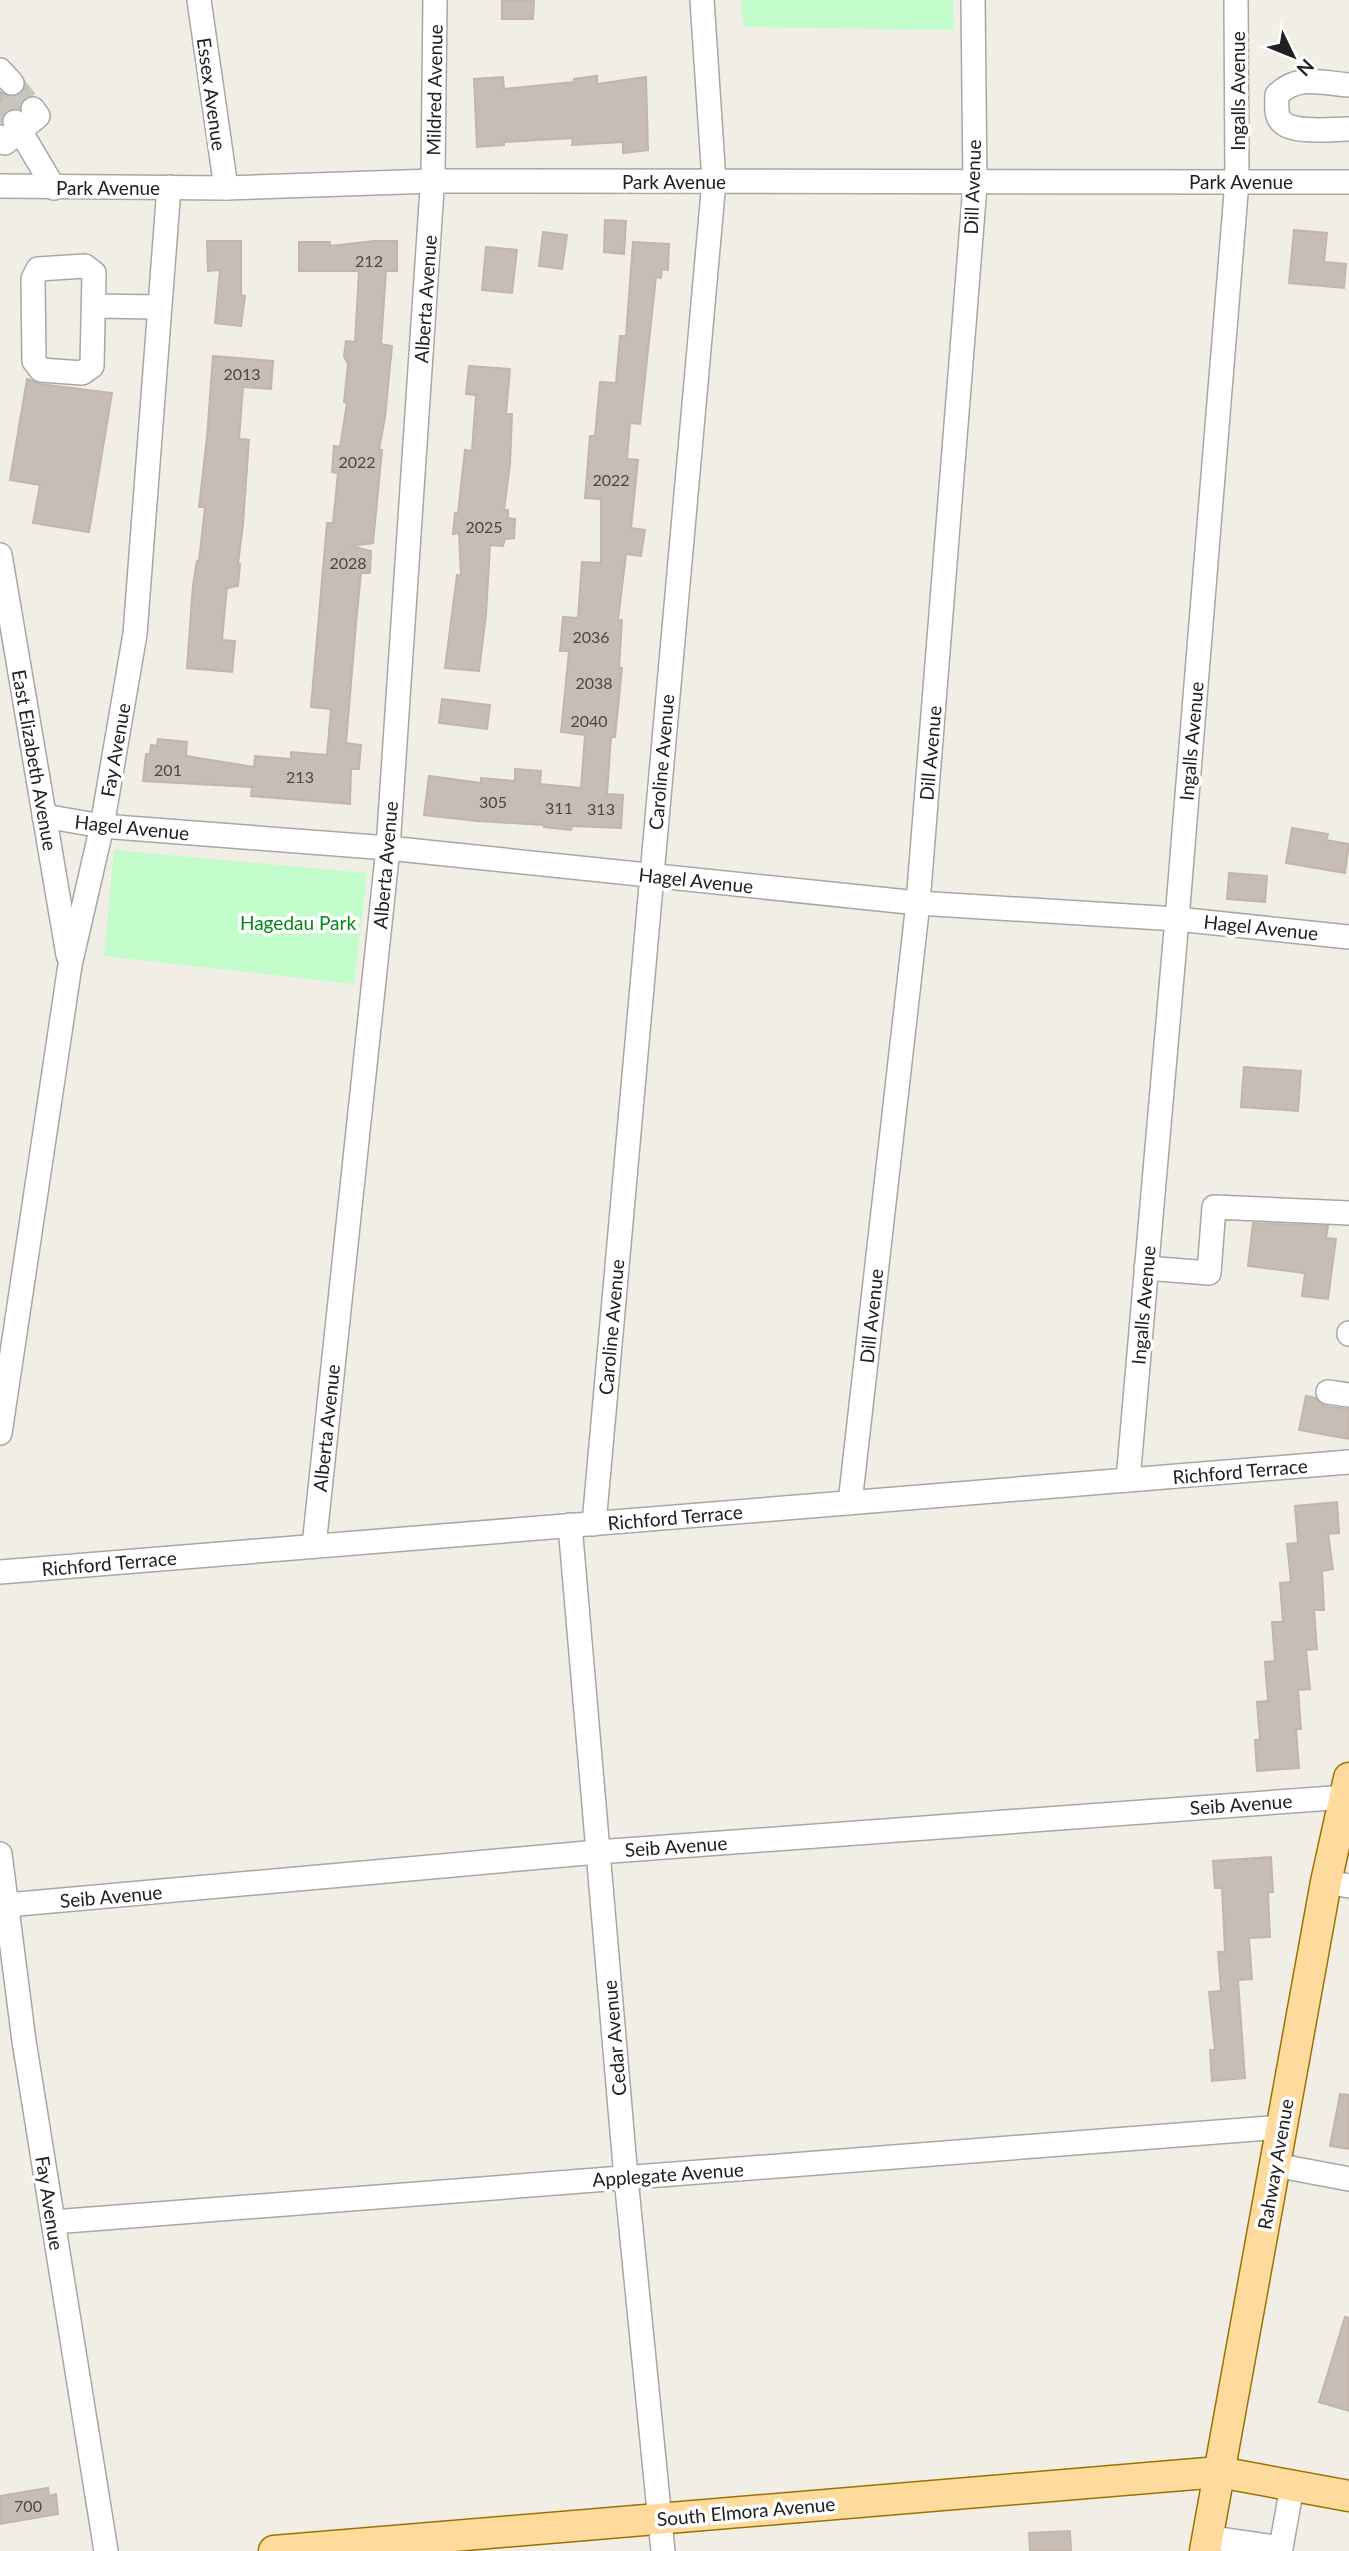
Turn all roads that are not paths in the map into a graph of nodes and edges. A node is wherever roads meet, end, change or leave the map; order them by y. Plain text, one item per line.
1 (199, 0) edge
2 (435, 0) edge
3 (702, 0) edge
4 (973, 0) edge
5 (1236, 0) edge
6 (1349, 85) edge
7 (17, 124) tunnel mouth
8 (1349, 129) edge
9 (975, 180) junction
10 (433, 181) junction
11 (713, 181) junction
12 (1237, 181) junction
13 (1349, 182) edge
14 (0, 186) edge
15 (54, 187) junction
16 (169, 187) junction
17 (226, 188) junction
18 (94, 306) junction
19 (158, 306) junction
20 (0, 555) edge
21 (3, 589) edge
22 (7, 638) edge
23 (44, 816) junction
24 (102, 826) junction
25 (388, 848) junction
26 (651, 875) junction
27 (918, 903) junction
28 (1177, 919) junction
29 (1349, 937) edge
30 (70, 965) junction
31 (1349, 1213) edge
32 (1146, 1268) junction
33 (0, 1433) edge
34 (1349, 1462) edge
35 (1128, 1480) junction
36 (850, 1503) junction
37 (594, 1524) junction
38 (570, 1525) junction
39 (314, 1546) junction
40 (0, 1572) edge
41 (1348, 1787) edge
42 (598, 1852) junction
43 (0, 1854) edge
44 (1338, 1884) edge
45 (7, 1905) junction
46 (1282, 2127) junction
47 (1275, 2165) junction
48 (626, 2178) junction
49 (1349, 2179) edge
50 (53, 2222) junction
51 (1219, 2472) junction
52 (1292, 2486) junction
53 (1349, 2496) edge
54 (662, 2518) junction
55 (1206, 2544) edge
56 (1287, 2550) edge
57 (106, 2551) edge
58 (274, 2551) edge
59 (283, 2551) edge
60 (663, 2551) edge

1 - 17 street, Essex Avenue
2 - 10 street, Mildred Avenue
3 - 11 street, Caroline Avenue
4 - 9 street, Dill Avenue
5 - 12 street, Ingalls Avenue
6 - 8 street
7 - 15 street
9 - 11 street, Park Avenue
9 - 12 street, Park Avenue
9 - 27 street, Dill Avenue
10 - 11 street, Park Avenue
10 - 17 street, Park Avenue
10 - 25 street, Alberta Avenue
11 - 26 street, Caroline Avenue
12 - 13 street, Park Avenue
12 - 28 street, Ingalls Avenue
14 - 15 street, Park Avenue
15 - 16 street, Park Avenue
16 - 17 street, Park Avenue
16 - 19 street, Fay Avenue
18 - 18 street
18 - 19 street
19 - 24 street, Fay Avenue
20 - 21 street, East Elizabeth Avenue
21 - 22 street, East Elizabeth Avenue
22 - 23 street, East Elizabeth Avenue
23 - 24 street, Hagel Avenue
23 - 30 street, East Elizabeth Avenue
24 - 25 street, Hagel Avenue
24 - 30 street, Fay Avenue
25 - 26 street, Hagel Avenue
25 - 39 street, Alberta Avenue
26 - 27 street, Hagel Avenue
26 - 37 street, Caroline Avenue
27 - 28 street, Hagel Avenue
27 - 36 street, Dill Avenue
28 - 29 street, Hagel Avenue
28 - 32 street, Ingalls Avenue
30 - 33 street, Fay Avenue
31 - 32 street
32 - 35 street, Ingalls Avenue
34 - 35 street, Richford Terrace
35 - 36 street, Richford Terrace
36 - 37 street, Richford Terrace
37 - 38 street, Richford Terrace
38 - 39 street, Richford Terrace
38 - 42 street, Cedar Avenue
39 - 40 street, Richford Terrace
41 - 42 street, Seib Avenue
41 - 44 main road, Rahway Avenue
42 - 45 street, Seib Avenue
42 - 48 street, Cedar Avenue
43 - 45 street, Fay Avenue
44 - 46 main road, Rahway Avenue
45 - 50 street, Fay Avenue
46 - 47 main road, Rahway Avenue
46 - 48 street, Applegate Avenue
47 - 49 street
47 - 51 main road, Rahway Avenue
48 - 50 street, Applegate Avenue
48 - 54 street, Cedar Avenue
50 - 57 street, Fay Avenue
51 - 52 main road, South Elmora Avenue
51 - 54 main road, South Elmora Avenue
51 - 55 main road, Rahway Avenue
52 - 53 main road, South Elmora Avenue
52 - 56 street
54 - 59 main road, South Elmora Avenue
54 - 60 street, Cedar Avenue
55 - 56 street
58 - 59 main road, South Elmora Avenue

